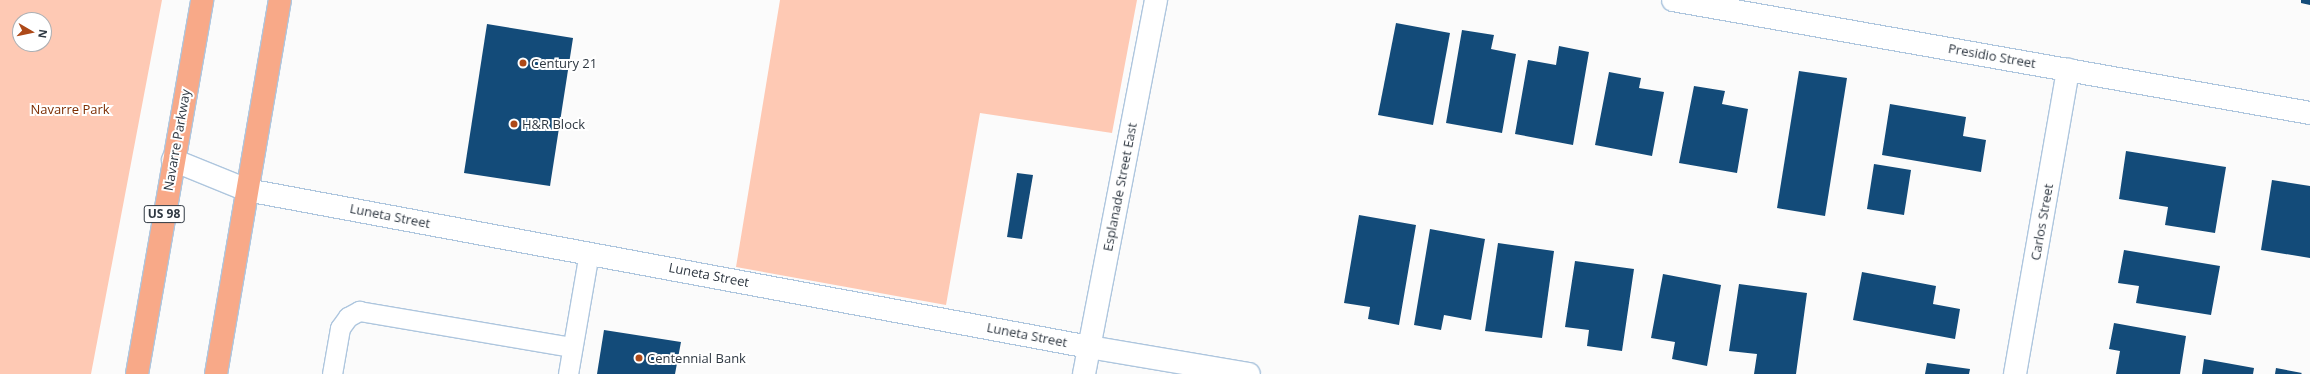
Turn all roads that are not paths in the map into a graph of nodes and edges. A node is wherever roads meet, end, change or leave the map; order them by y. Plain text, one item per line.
1 (202, 0) edge
2 (280, 0) edge
3 (1156, 0) edge
4 (1673, 0) edge
5 (2068, 70) junction
6 (2310, 113) edge
7 (173, 160) junction
8 (247, 190) junction
9 (589, 253) junction
10 (572, 347) junction
11 (1089, 347) junction
12 (137, 374) edge
13 (216, 374) edge
14 (332, 374) edge
15 (568, 374) edge
16 (1084, 374) edge
17 (1249, 374) edge
18 (2015, 374) edge

1 - 7 highway, Navarre Parkway / US 98
2 - 8 highway
3 - 11 street, Esplanade Street East
4 - 5 street, Presidio Street
5 - 6 street, Presidio Street
5 - 18 street, Carlos Street
7 - 8 street, Luneta Street
7 - 12 highway, Navarre Parkway / US 98
8 - 9 street, Luneta Street
8 - 13 highway
9 - 10 lane
9 - 11 street, Luneta Street
10 - 14 lane
10 - 15 lane
11 - 16 street, Esplanade Street East
11 - 17 street, Luneta Street

